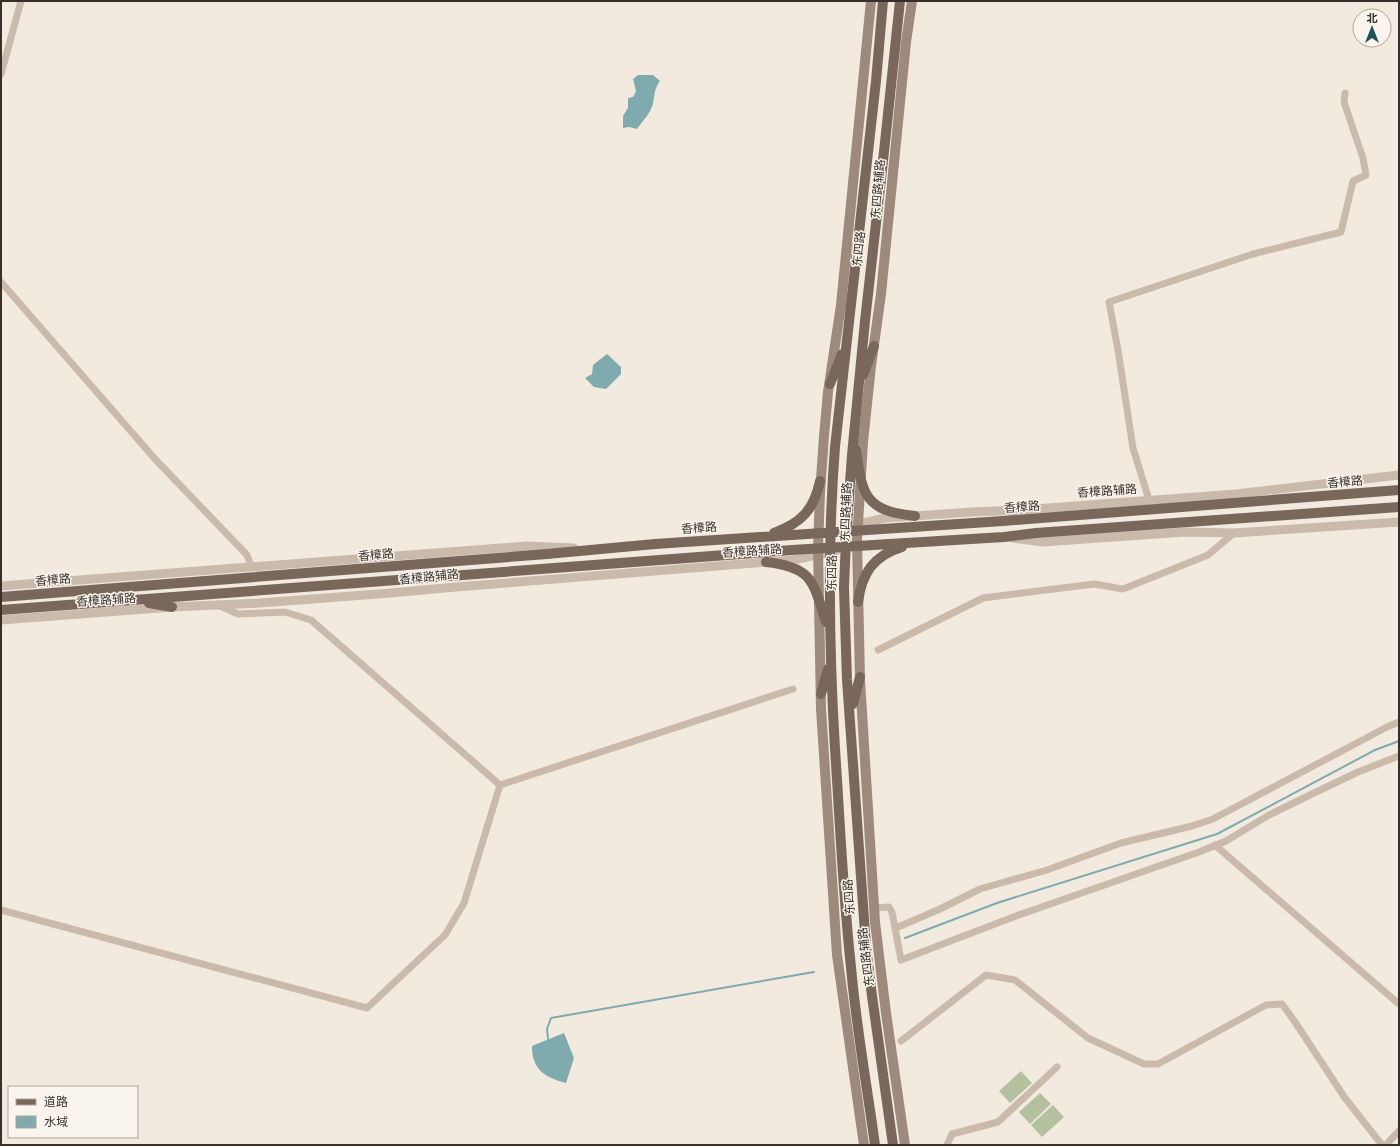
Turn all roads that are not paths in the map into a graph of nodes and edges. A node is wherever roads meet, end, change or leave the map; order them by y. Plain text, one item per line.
1 (21, 1) edge
2 (871, 1) edge
3 (883, 1) edge
4 (900, 1) edge
5 (912, 1) edge
6 (1, 74) edge
7 (1345, 93) dead end
8 (1, 282) edge
9 (847, 341) junction
10 (874, 346) junction
11 (830, 384) junction
12 (858, 388) junction
13 (854, 430) junction
14 (1399, 475) edge
15 (860, 477) junction
16 (820, 481) junction
17 (1399, 490) edge
18 (1149, 500) junction
19 (1399, 507) edge
20 (915, 516) junction
21 (1399, 522) edge
22 (858, 528) junction
23 (846, 529) junction
24 (830, 532) junction
25 (818, 533) junction
26 (1234, 533) junction
27 (764, 536) junction
28 (1004, 536) junction
29 (918, 542) junction
30 (857, 546) junction
31 (845, 548) junction
32 (587, 550) junction
33 (829, 550) junction
34 (818, 552) junction
35 (766, 562) junction
36 (252, 568) junction
37 (1, 586) edge
38 (1, 597) edge
39 (818, 598) junction
40 (131, 601) junction
41 (858, 602) junction
42 (216, 604) junction
43 (172, 607) junction
44 (1, 610) edge
45 (1, 620) edge
46 (830, 637) junction
47 (878, 650) dead end
48 (831, 657) junction
49 (860, 677) junction
50 (793, 689) dead end
51 (821, 694) junction
52 (851, 712) junction
53 (1399, 722) edge
54 (1399, 756) edge
55 (500, 786) junction
56 (1215, 845) junction
57 (874, 908) junction
58 (1, 910) edge
59 (896, 928) junction
60 (1399, 1004) edge
61 (901, 1041) dead end
62 (1057, 1067) dead end
63 (1399, 1131) edge
64 (864, 1145) edge
65 (875, 1145) edge
66 (893, 1145) edge
67 (905, 1145) edge
68 (947, 1145) edge
69 (1382, 1145) edge
70 (1386, 1145) edge

1 - 6 street
2 - 11 main road
3 - 9 main road, 东四路
4 - 12 main road, 东四路
5 - 10 main road, 东四路辅路
7 - 18 street
8 - 36 street
9 - 11 main road
9 - 24 main road, 东四路
10 - 12 main road
10 - 15 main road, 东四路辅路
11 - 16 main road
12 - 13 main road, 东四路
13 - 15 main road
13 - 23 main road, 东四路
14 - 18 street, 香樟路辅路
15 - 20 main road
15 - 22 main road, 东四路辅路
16 - 25 main road
16 - 27 main road
17 - 22 main road, 香樟路
18 - 20 street, 香樟路辅路
19 - 28 main road
20 - 22 street, 香樟路辅路
21 - 26 street
22 - 23 main road, 香樟路
22 - 30 main road, 东四路辅路
23 - 24 main road, 香樟路
23 - 31 main road, 东四路
24 - 25 main road, 香樟路
24 - 33 main road, 东四路
25 - 27 main road, 香樟路
25 - 34 main road
26 - 28 street
26 - 47 street
27 - 32 main road, 香樟路
28 - 29 main road
29 - 30 main road
29 - 41 main road
30 - 31 main road
30 - 41 main road, 东四路辅路
31 - 33 main road
31 - 52 main road, 东四路
32 - 36 street
32 - 38 main road, 香樟路
33 - 34 main road
33 - 46 main road, 东四路
34 - 35 street, 香樟路辅路
34 - 39 main road
34 - 40 main road
35 - 39 main road
35 - 42 street, 香樟路辅路
36 - 37 street
39 - 46 main road
39 - 51 main road
40 - 43 main road
40 - 44 main road
41 - 49 main road, 东四路辅路
42 - 43 street, 香樟路辅路
42 - 55 street
43 - 45 street, 香樟路辅路
46 - 48 main road, 东四路
48 - 51 main road
48 - 65 main road, 东四路
49 - 52 main road
49 - 57 main road, 东四路辅路
50 - 55 street
51 - 64 main road
52 - 66 main road, 东四路
53 - 59 street
54 - 56 street
55 - 58 street
56 - 59 street
56 - 60 street
57 - 59 street
57 - 67 main road, 东四路辅路
61 - 69 street
62 - 68 street
63 - 70 street

